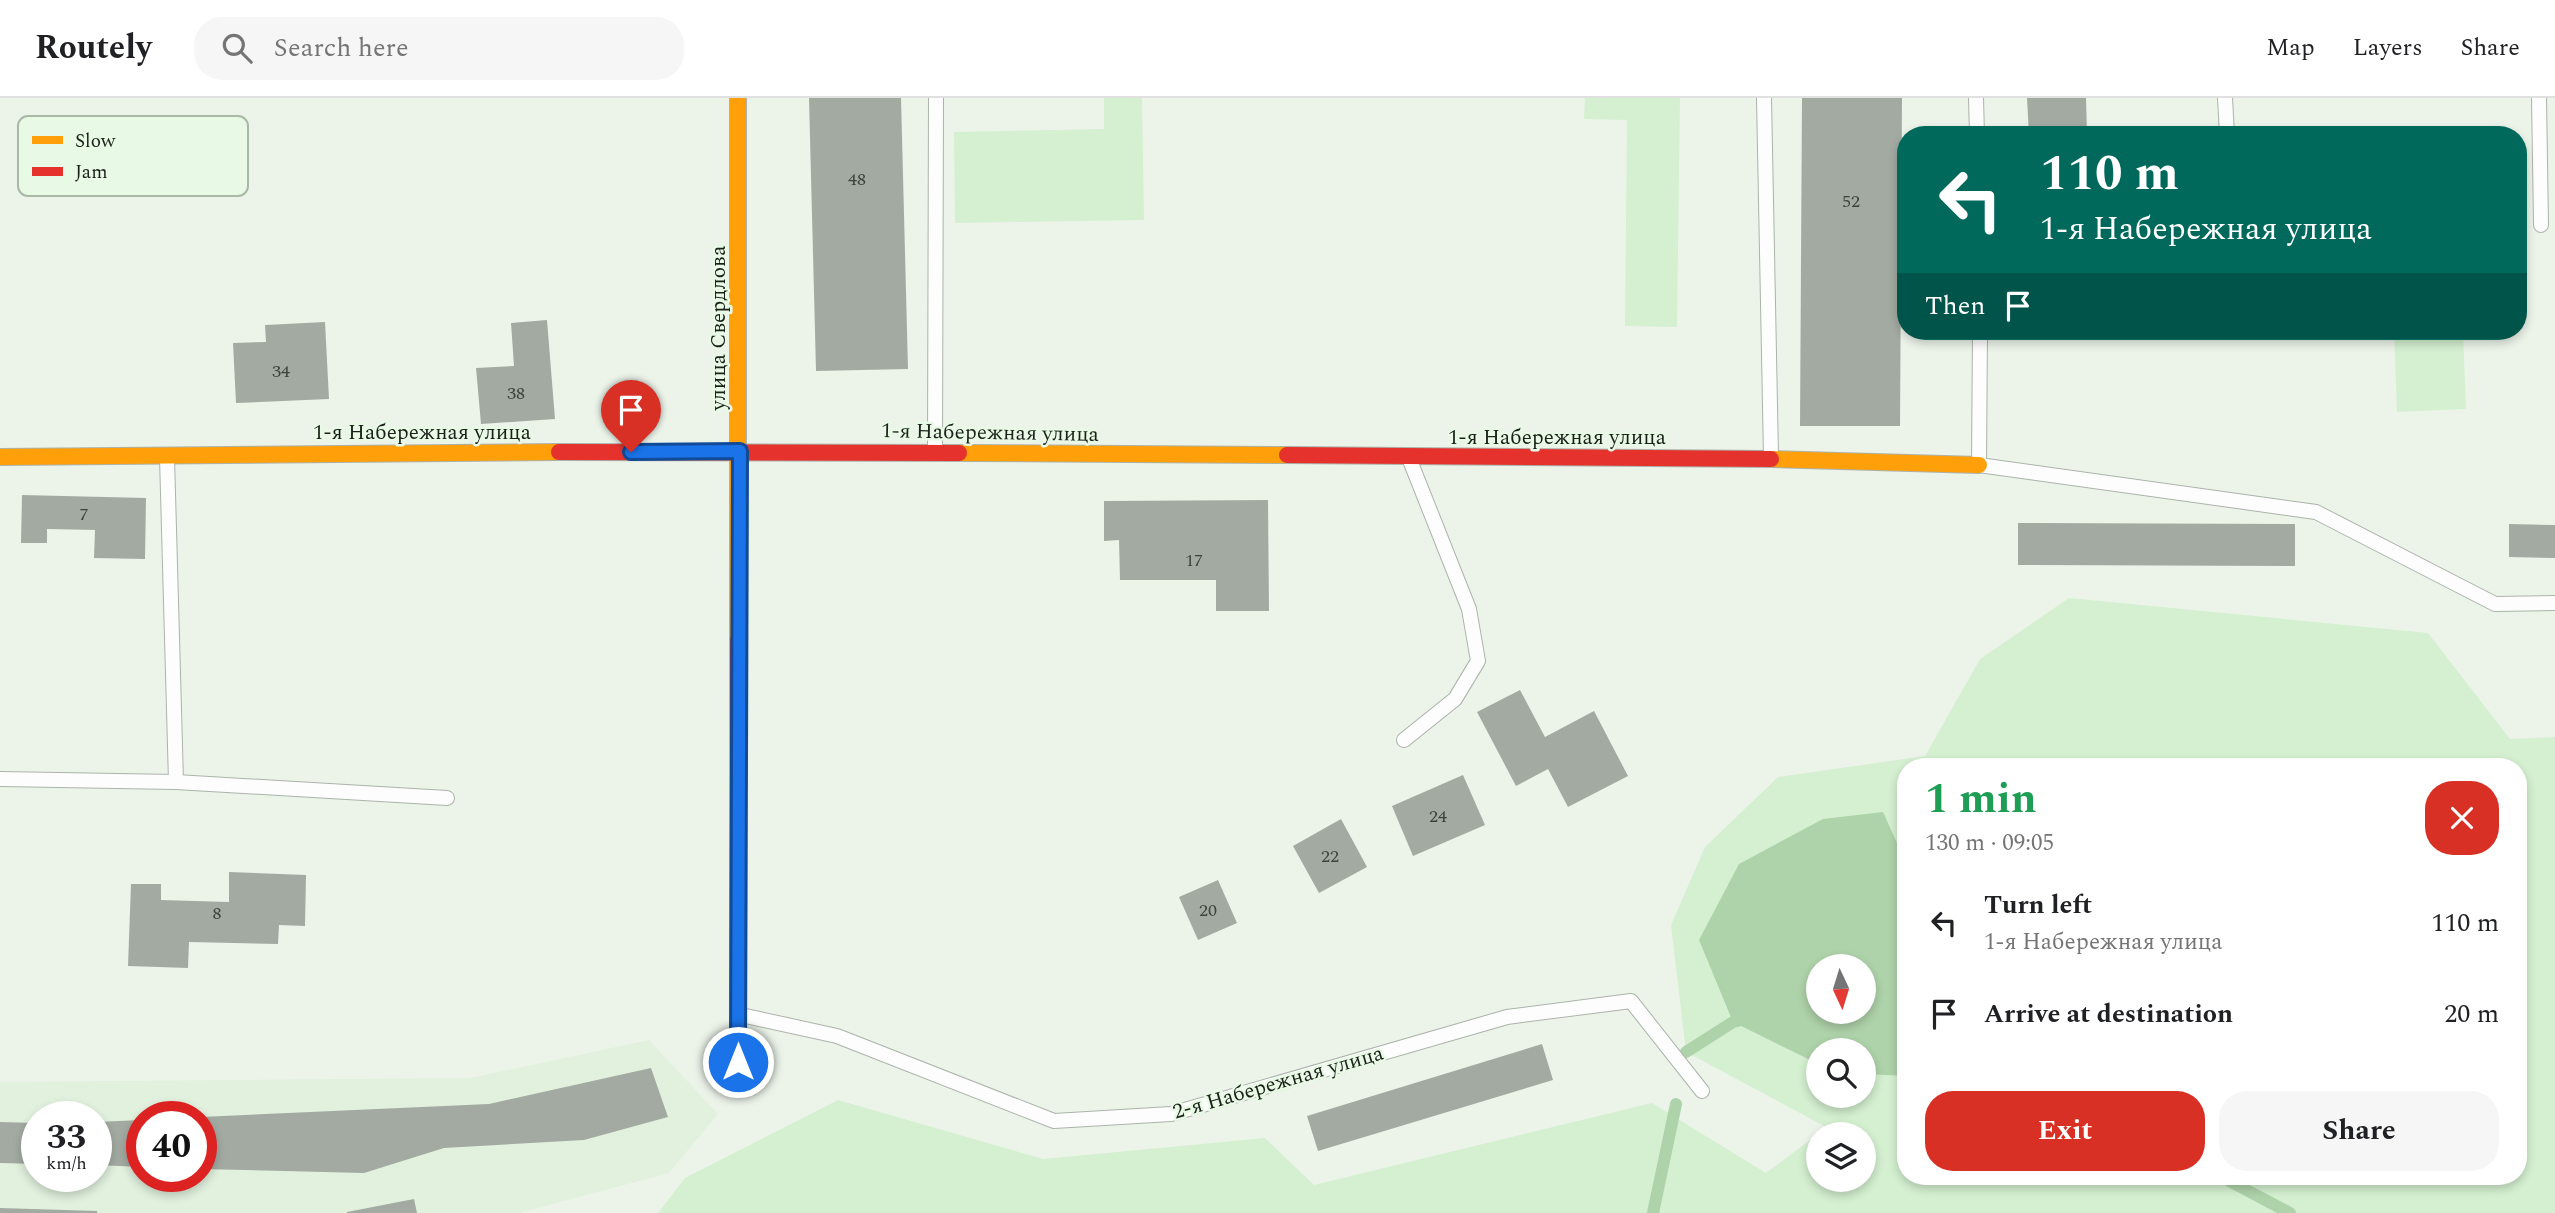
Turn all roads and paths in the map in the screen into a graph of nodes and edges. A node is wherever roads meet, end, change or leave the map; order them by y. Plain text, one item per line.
1 (738, 98) edge
2 (936, 98) edge
3 (1764, 98) edge
4 (1976, 98) edge
5 (2225, 98) edge
6 (2539, 98) edge
7 (1977, 126) edge
8 (2227, 126) edge
9 (2541, 225) dead end
10 (1980, 340) edge
11 (740, 451) junction
12 (934, 453) junction
13 (167, 455) junction
14 (0, 457) edge
15 (1408, 457) junction
16 (1771, 459) junction
17 (1979, 465) junction
18 (2555, 603) edge
19 (1404, 740) dead end
20 (0, 779) edge
21 (176, 782) junction
22 (447, 797) dead end
23 (738, 1014) junction
24 (738, 1062) dead end
25 (1702, 1091) dead end

1 - 11 street, улица Свердлова
2 - 12 lane
3 - 16 lane
4 - 7 lane
5 - 8 lane
6 - 9 lane
10 - 17 lane
11 - 12 street, 1-я Набережная улица
11 - 13 street, 1-я Набережная улица
11 - 23 street, улица Свердлова
12 - 15 street, 1-я Набережная улица
13 - 14 street, 1-я Набережная улица
13 - 21 lane
15 - 16 street, 1-я Набережная улица
15 - 19 lane
16 - 17 street, 1-я Набережная улица
17 - 18 lane
20 - 21 lane
21 - 22 lane
23 - 24 street, улица Свердлова
23 - 25 lane, 2-я Набережная улица

